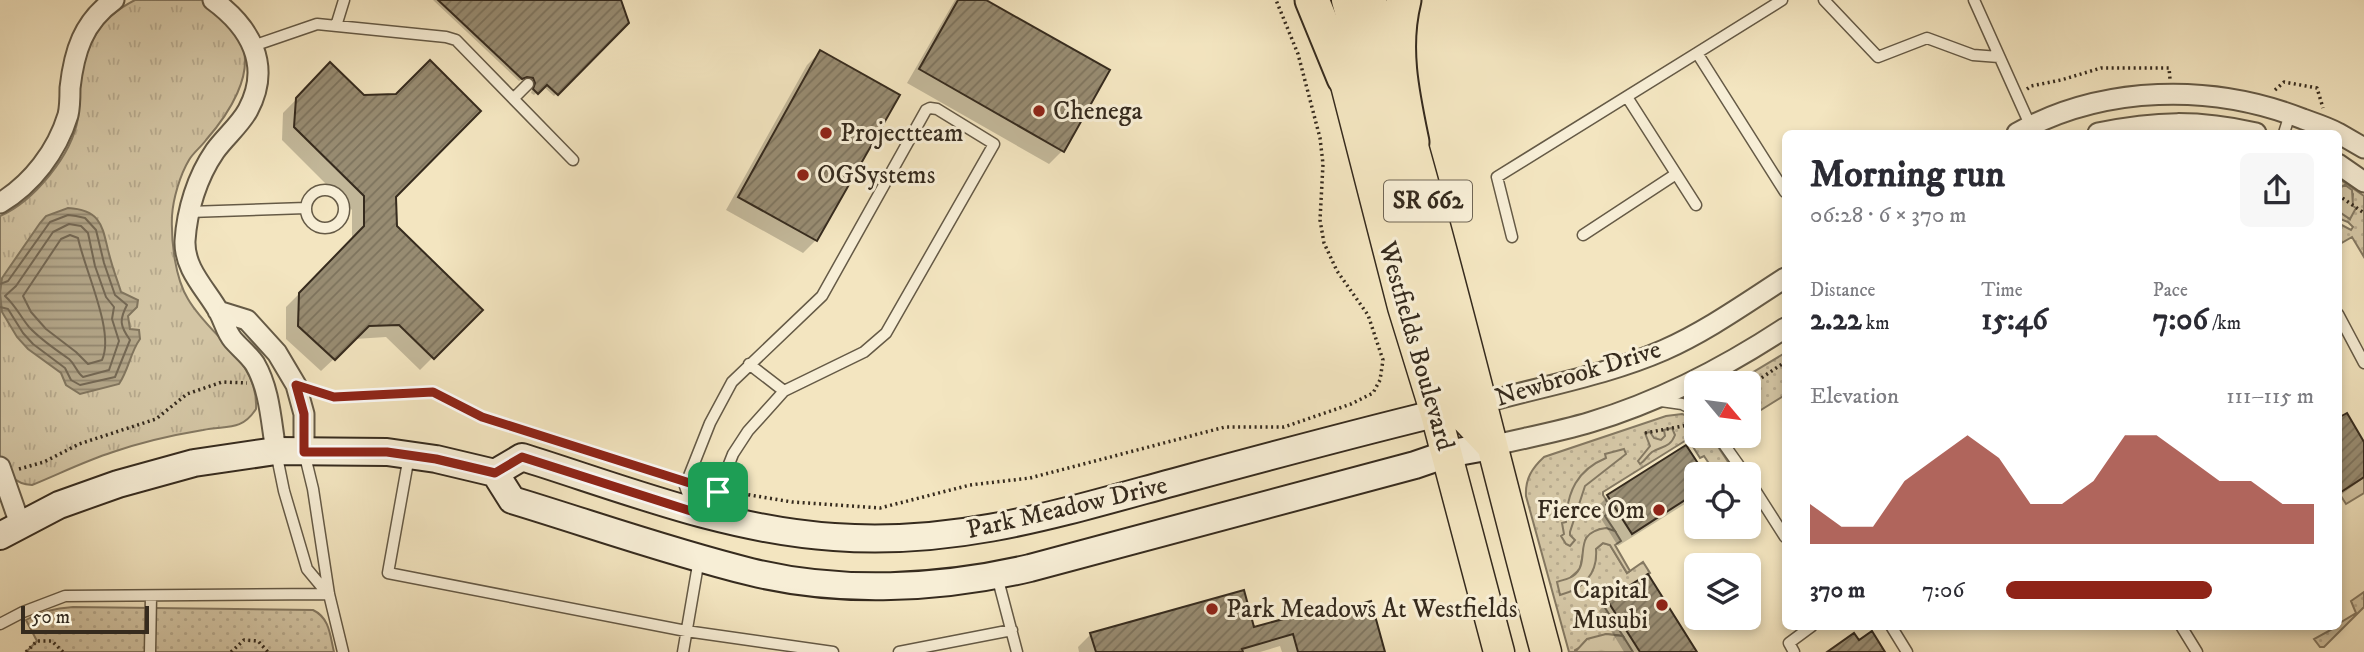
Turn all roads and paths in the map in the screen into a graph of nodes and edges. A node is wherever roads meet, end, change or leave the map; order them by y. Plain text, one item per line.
1 (213, 0) edge
2 (344, 0) edge
3 (1276, 0) edge
4 (1311, 0) edge
5 (1323, 0) edge
6 (1347, 0) edge
7 (1371, 0) edge
8 (1404, 0) edge
9 (1782, 0) edge
10 (1824, 0) edge
11 (1975, 0) edge
12 (112, 1) edge
13 (336, 26) junction
14 (253, 46) junction
15 (1697, 53) junction
16 (1999, 57) junction
17 (1344, 78) junction
18 (528, 84) dead end
19 (1627, 96) junction
20 (514, 99) junction
21 (2290, 114) junction
22 (2027, 130) edge
23 (2116, 130) edge
24 (2238, 130) edge
25 (2285, 130) edge
26 (2330, 130) edge
27 (2342, 135) edge
28 (1412, 142) junction
29 (2364, 148) edge
30 (573, 160) dead end
31 (2342, 167) edge
32 (1676, 174) junction
33 (2364, 182) edge
34 (1782, 187) edge
35 (2342, 198) edge
36 (0, 203) edge
37 (1696, 205) dead end
38 (306, 208) dead end
39 (189, 212) junction
40 (2364, 212) edge
41 (1583, 234) dead end
42 (1512, 237) dead end
43 (1782, 280) edge
44 (218, 311) junction
45 (2342, 322) edge
46 (1782, 330) edge
47 (749, 363) junction
48 (2364, 363) edge
49 (1782, 364) edge
50 (1761, 378) edge
51 (264, 383) junction
52 (296, 385) junction
53 (784, 391) junction
54 (1653, 400) junction
55 (1684, 405) edge
56 (1459, 408) junction
57 (1684, 427) edge
58 (1645, 433) dead end
59 (1491, 446) junction
60 (276, 451) junction
61 (304, 452) junction
62 (1447, 454) junction
63 (409, 455) junction
64 (1, 469) edge
65 (495, 473) junction
66 (686, 481) junction
67 (1344, 484) joint
68 (718, 492) junction
69 (1761, 499) edge
70 (694, 512) junction
71 (10, 530) edge
72 (1782, 532) edge
73 (699, 557) junction
74 (997, 576) junction
75 (328, 594) junction
76 (151, 596) junction
77 (0, 624) edge
78 (1012, 630) junction
79 (1807, 630) edge
80 (1894, 630) edge
81 (2183, 630) edge
82 (686, 631) junction
83 (26, 652) edge
84 (63, 652) edge
85 (150, 652) edge
86 (231, 652) edge
87 (268, 652) edge
88 (343, 652) edge
89 (683, 652) edge
90 (832, 652) edge
91 (899, 652) edge
92 (1017, 652) edge
93 (1499, 652) edge
94 (1546, 652) edge
95 (1794, 652) edge
96 (1907, 652) edge
97 (2197, 652) edge

1 - 14 street
2 - 13 lane
3 - 68 path
4 - 17 highway
5 - 17 main road, Westfields Boulevard / SR 662
6 - 56 main road
7 - 28 main road, Westfields Boulevard / SR 662
8 - 28 highway
9 - 15 lane
10 - 16 lane
11 - 16 lane
12 - 36 street
13 - 14 lane
13 - 20 lane
14 - 39 street
15 - 19 lane
15 - 34 lane
16 - 22 lane
17 - 56 main road, Westfields Boulevard / SR 662
18 - 20 lane
19 - 32 lane
19 - 42 lane
20 - 30 lane
21 - 22 street
21 - 25 lane
21 - 26 street
23 - 24 street
27 - 29 street
28 - 56 main road, Westfields Boulevard / SR 662
31 - 33 street
32 - 37 lane
32 - 41 lane
35 - 40 path
38 - 39 lane
39 - 44 street
43 - 56 street, Newbrook Drive
44 - 51 street
44 - 52 street
45 - 48 lane
46 - 54 street, Newbrook Drive
47 - 53 lane
47 - 53 lane
47 - 66 lane
49 - 50 path
51 - 60 street
51 - 64 path
52 - 61 street
52 - 66 path
53 - 68 lane
54 - 55 lane
54 - 59 street, Newbrook Drive
56 - 59 main road, Westfields Boulevard / SR 662
56 - 62 main road, Westfields Boulevard / SR 662
56 - 70 street, Park Meadow Drive
57 - 58 path
59 - 62 street, Newbrook Drive
59 - 94 main road, Westfields Boulevard / SR 662
60 - 61 street
60 - 71 street
60 - 75 lane
61 - 63 street
61 - 75 lane
62 - 67 street, Newbrook Drive
62 - 93 main road, Westfields Boulevard / SR 662
63 - 65 street
63 - 82 lane
64 - 71 street
65 - 70 street, Park Meadow Drive
65 - 73 street, Park Meadow Drive
66 - 70 lane
67 - 74 street, Park Meadow Drive
68 - 70 lane
69 - 72 lane
73 - 74 street, Park Meadow Drive
73 - 82 lane
74 - 78 lane
75 - 76 lane
75 - 88 lane
76 - 77 lane
76 - 85 lane
78 - 91 lane
78 - 92 lane
79 - 95 lane
80 - 96 lane
81 - 97 lane
82 - 89 lane
82 - 90 lane
83 - 84 path
86 - 87 path

